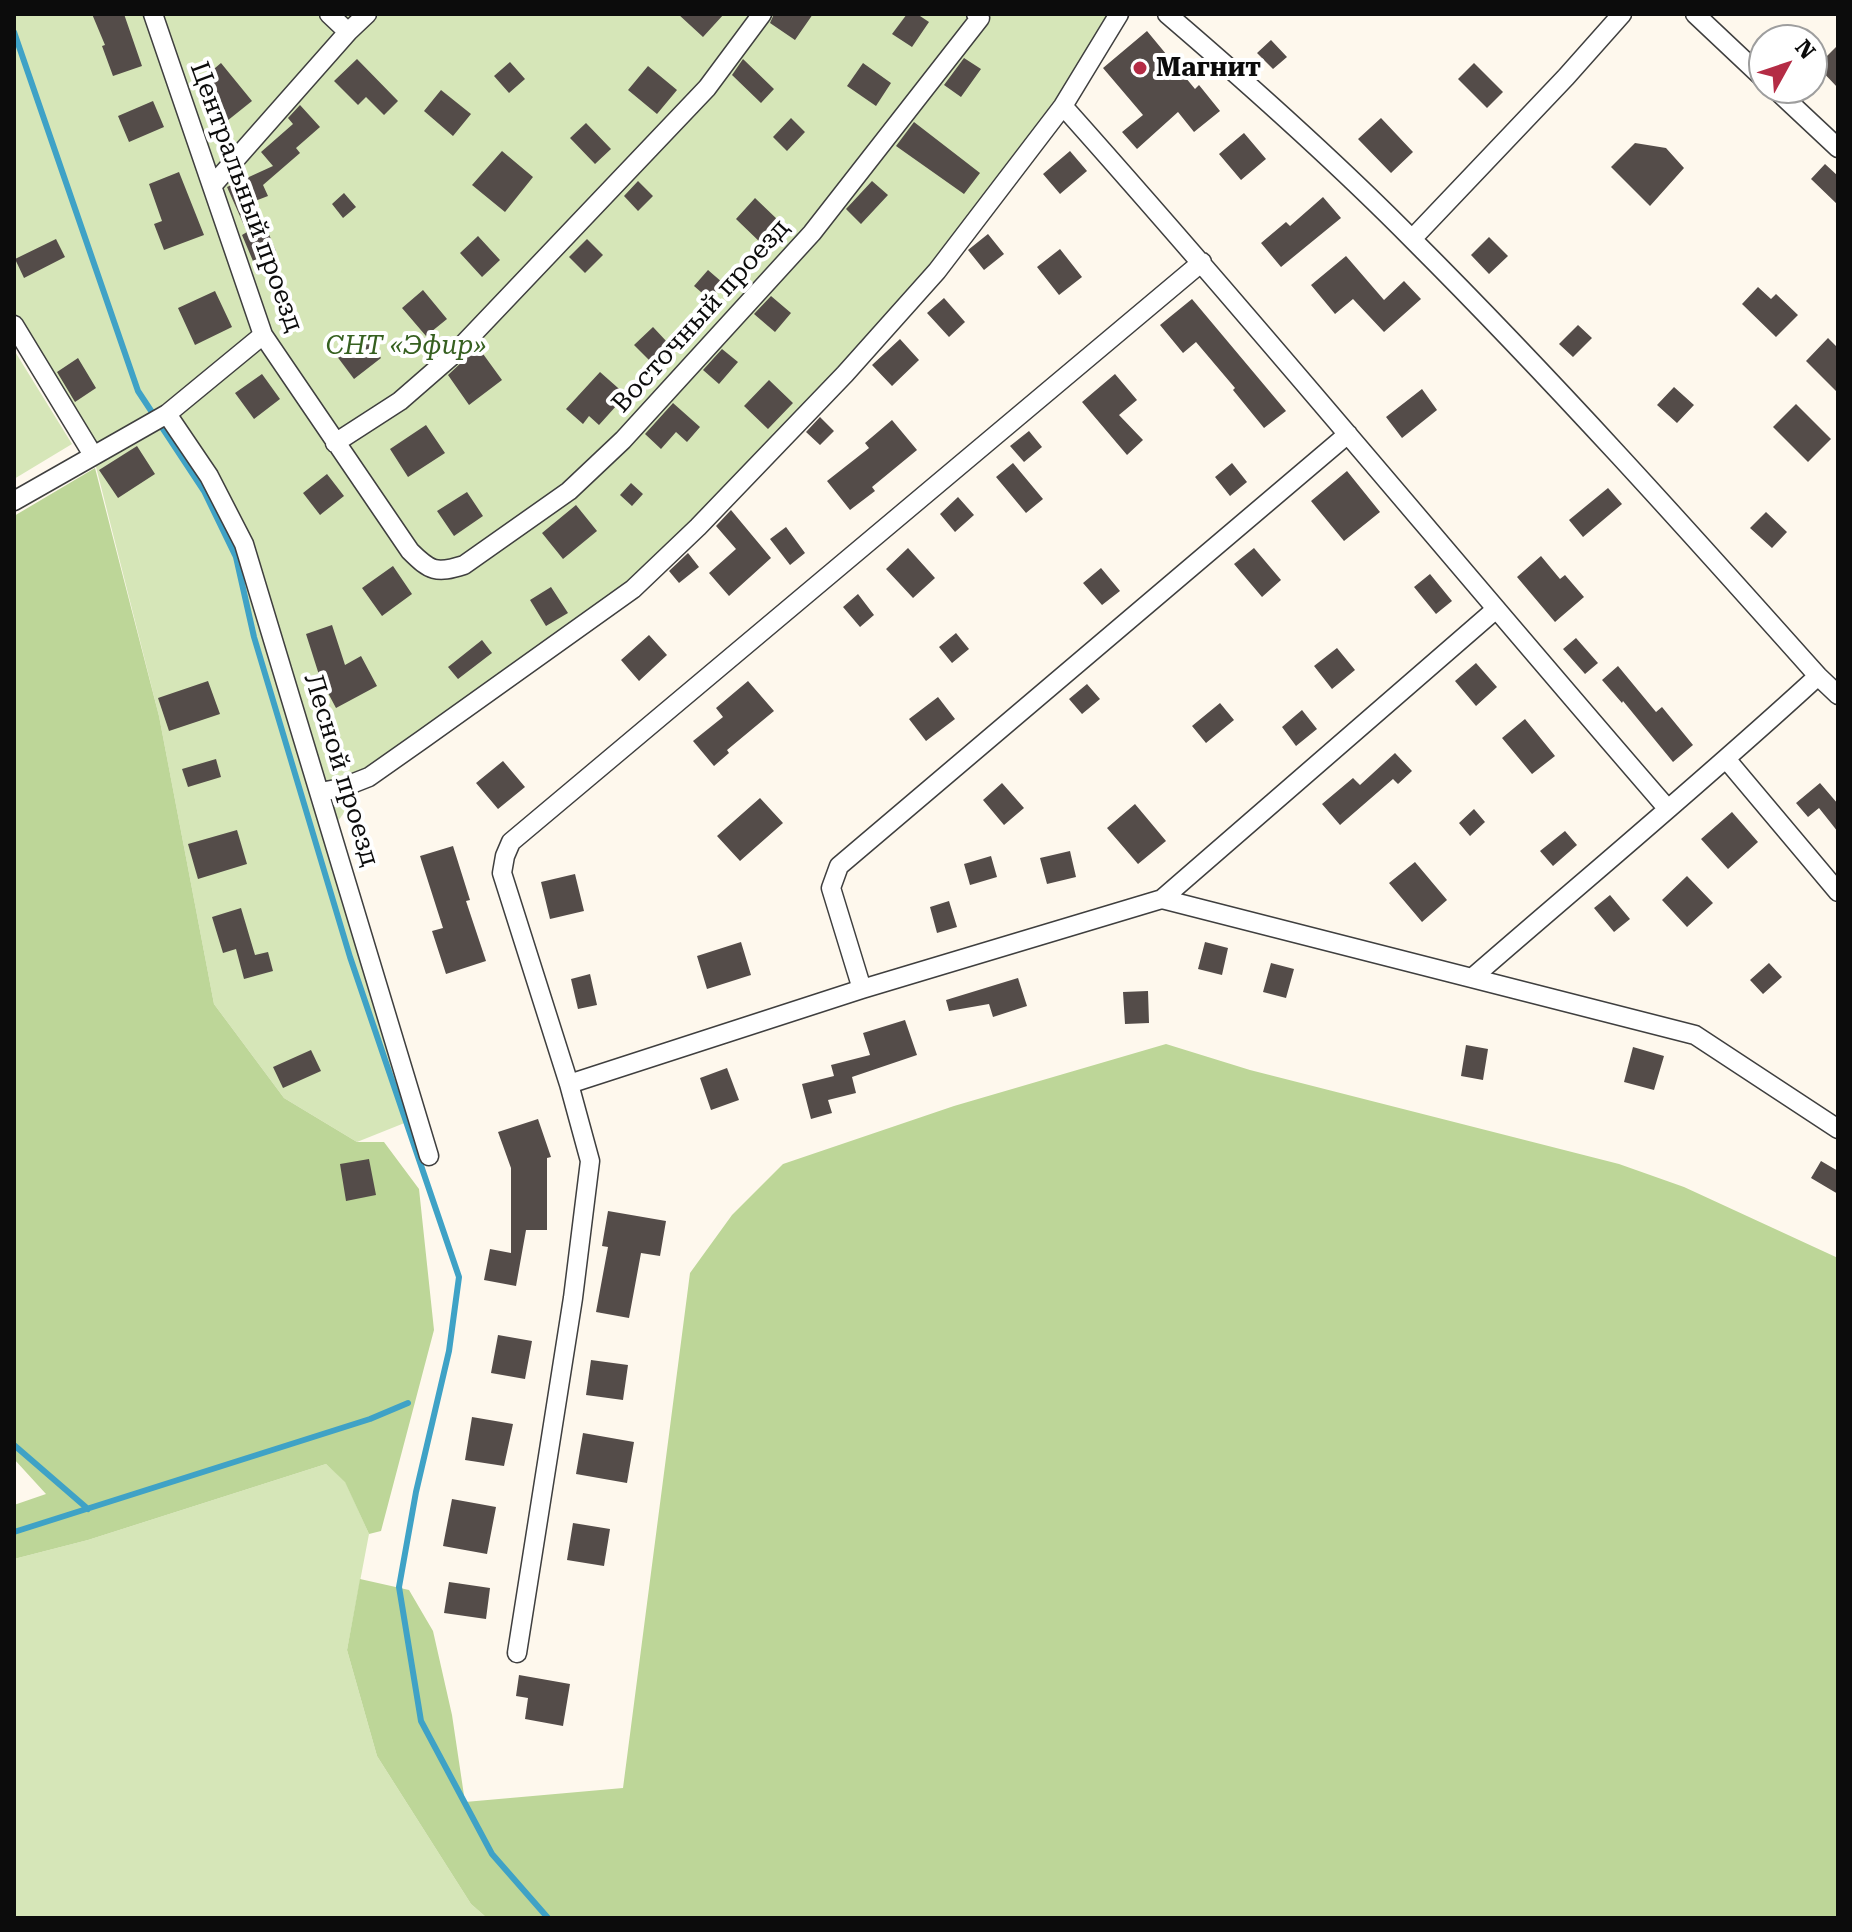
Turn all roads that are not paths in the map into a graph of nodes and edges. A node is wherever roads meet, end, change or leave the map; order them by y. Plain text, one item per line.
1 (153, 14) edge
2 (329, 14) edge
3 (367, 14) edge
4 (762, 14) edge
5 (1119, 14) edge
6 (1167, 14) edge
7 (1622, 14) edge
8 (1695, 14) edge
9 (978, 16) edge
10 (348, 32) junction
11 (1748, 64) edge
12 (1791, 104) edge
13 (1063, 106) junction
14 (1838, 148) edge
15 (212, 186) junction
16 (1412, 239) junction
17 (1202, 262) junction
18 (14, 325) edge
19 (263, 335) junction
20 (167, 414) junction
21 (1348, 434) junction
22 (335, 443) junction
23 (93, 455) junction
24 (14, 501) edge
25 (410, 551) joint
26 (1495, 610) junction
27 (1818, 676) junction
28 (1838, 695) edge
29 (1727, 760) junction
30 (321, 792) junction
31 (1667, 808) junction
32 (1838, 892) edge
33 (1162, 899) junction
34 (1472, 978) junction
35 (862, 989) junction
36 (569, 1084) junction
37 (1838, 1129) edge
38 (429, 1156) dead end
39 (517, 1653) dead end

1 - 15 street, Центральный проезд
2 - 10 street
3 - 10 street
4 - 22 street
5 - 13 street
6 - 16 street
7 - 16 street
8 - 11 street
9 - 25 street, Восточный проезд
10 - 15 street
12 - 14 street
13 - 17 street
13 - 30 street
15 - 19 street, Центральный проезд
16 - 27 street
17 - 21 street
17 - 36 street
18 - 23 street
19 - 20 street
19 - 22 street, Центральный проезд
20 - 23 street
20 - 30 street, Лесной проезд
21 - 26 street
21 - 35 street
22 - 25 street, Центральный проезд
23 - 24 street
26 - 31 street
26 - 33 street
27 - 28 street
27 - 29 street
29 - 31 street
29 - 32 street
30 - 38 street, Лесной проезд
31 - 34 street
33 - 34 street
33 - 35 street
34 - 37 street
35 - 36 street
36 - 39 street

